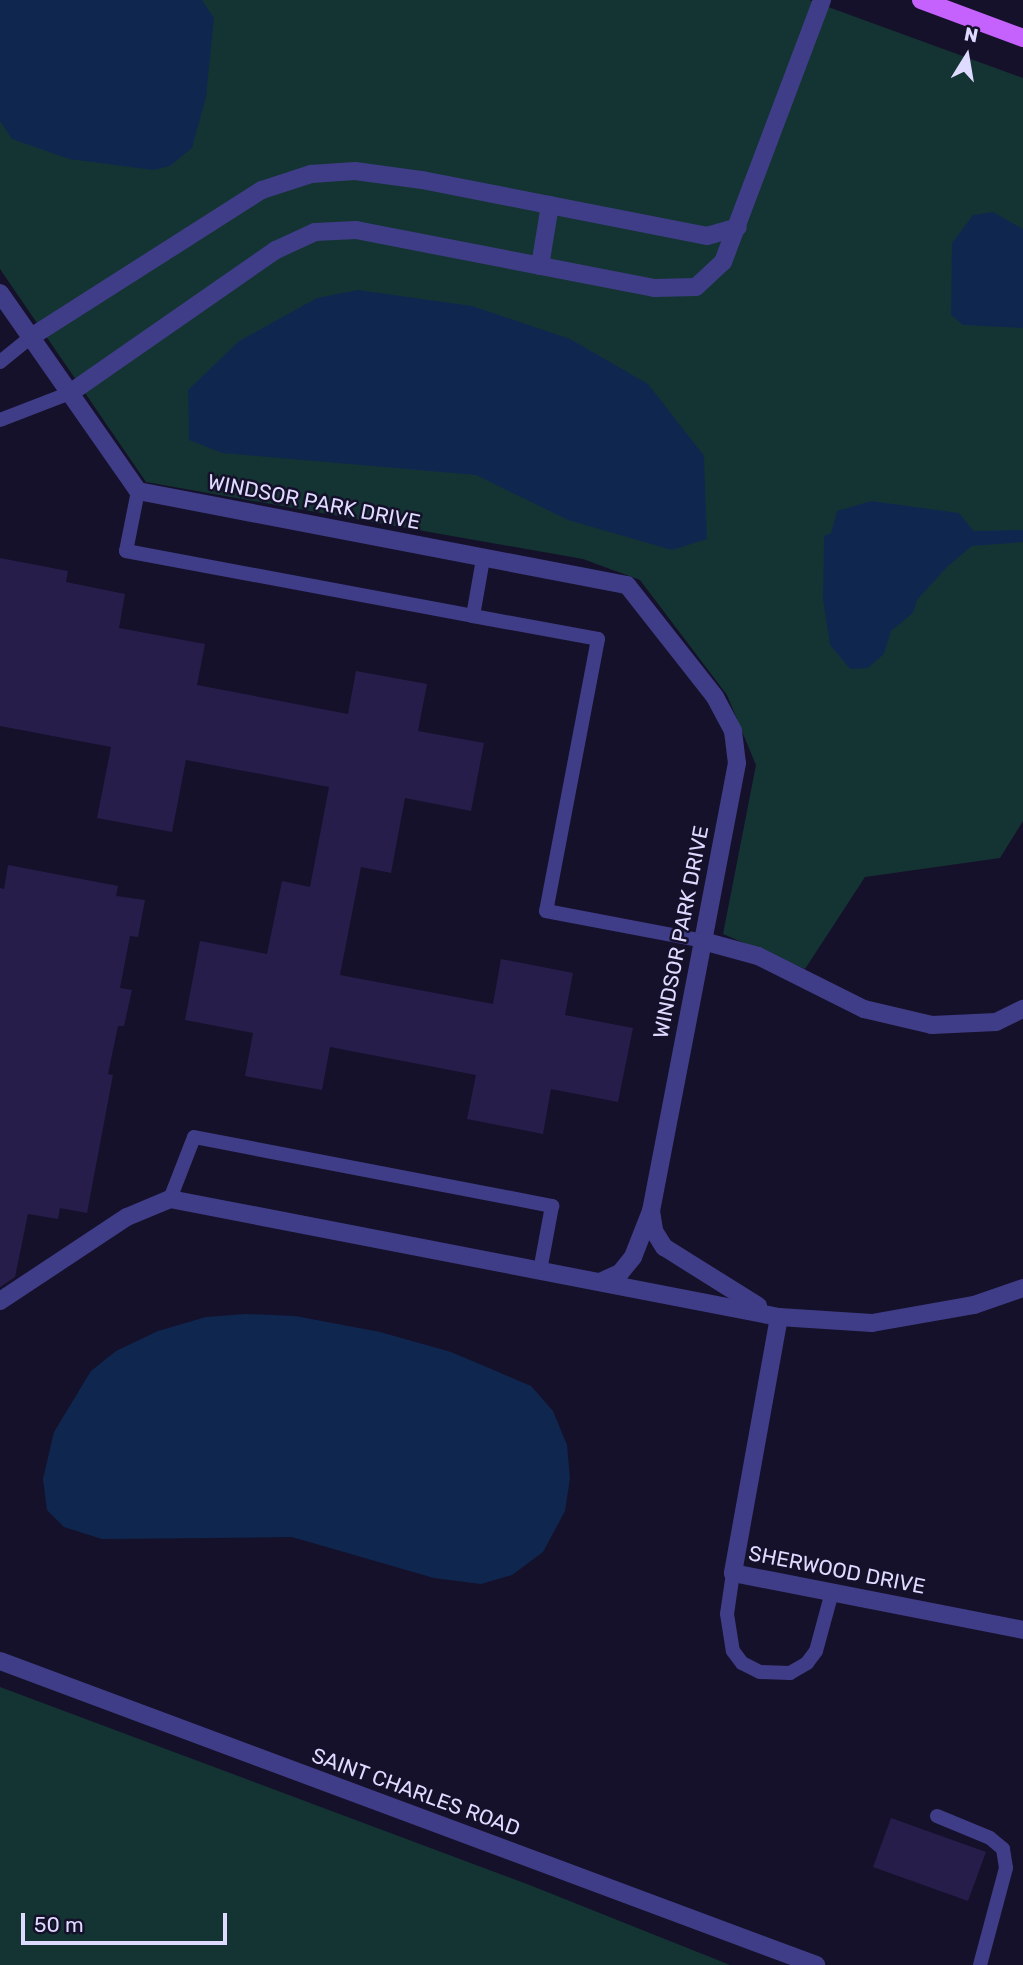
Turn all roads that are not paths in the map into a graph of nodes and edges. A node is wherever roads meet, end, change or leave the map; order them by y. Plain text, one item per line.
1 (822, 0) edge
2 (921, 0) edge
3 (1023, 37) edge
4 (550, 205) junction
5 (738, 227) junction
6 (540, 265) junction
7 (0, 293) edge
8 (31, 337) junction
9 (0, 362) edge
10 (70, 393) junction
11 (0, 420) edge
12 (138, 491) junction
13 (483, 559) junction
14 (473, 616) junction
15 (703, 941) junction
16 (1023, 1009) edge
17 (170, 1199) junction
18 (651, 1211) junction
19 (540, 1271) junction
20 (602, 1281) junction
21 (1023, 1288) edge
22 (0, 1301) edge
23 (779, 1317) junction
24 (733, 1573) junction
25 (832, 1592) junction
26 (1023, 1630) edge
27 (0, 1661) edge
28 (937, 1816) dead end
29 (805, 1963) edge
30 (980, 1965) edge

1 - 5 street
2 - 3 main road
4 - 5 street
4 - 6 street
4 - 8 street
5 - 6 street
6 - 10 street
7 - 8 street
8 - 9 lane
8 - 10 street
10 - 11 lane
10 - 12 street
12 - 13 street, WINDSOR PARK DRIVE
12 - 14 lane
13 - 14 lane
13 - 15 street, WINDSOR PARK DRIVE
14 - 15 lane
15 - 16 street
15 - 18 street, WINDSOR PARK DRIVE
17 - 19 street
17 - 19 lane
17 - 22 street
18 - 20 street, WINDSOR PARK DRIVE
18 - 23 street
19 - 20 street
20 - 23 street
21 - 23 street
23 - 24 street, SHERWOOD DRIVE
24 - 25 street, SHERWOOD DRIVE
24 - 25 lane
25 - 26 street, SHERWOOD DRIVE
27 - 29 street, SAINT CHARLES ROAD
28 - 30 lane

